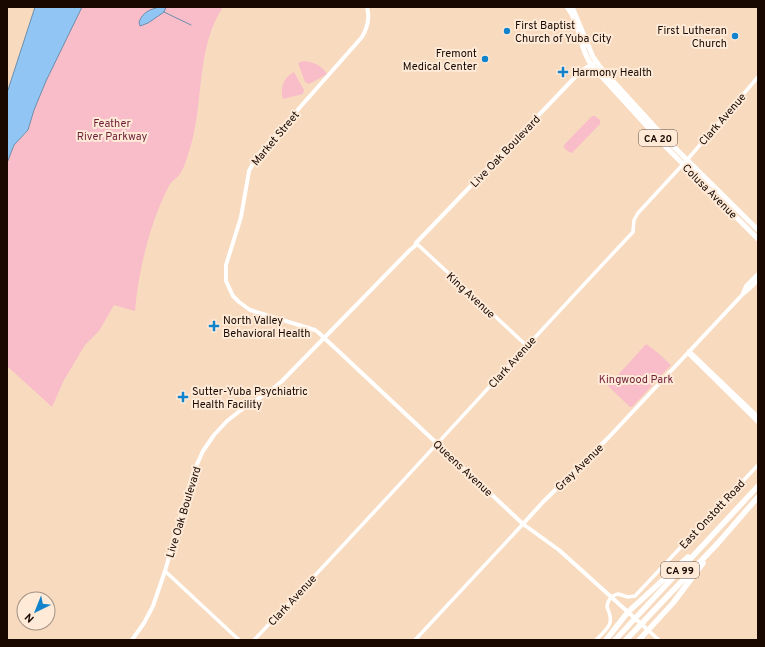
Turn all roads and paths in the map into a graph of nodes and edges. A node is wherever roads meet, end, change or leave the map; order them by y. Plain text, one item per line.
1 (366, 7) edge
2 (567, 7) edge
3 (572, 7) edge
4 (582, 36) junction
5 (594, 63) junction
6 (758, 77) edge
7 (685, 162) junction
8 (758, 230) edge
9 (758, 239) edge
10 (416, 243) junction
11 (758, 274) edge
12 (758, 280) edge
13 (742, 294) junction
14 (258, 313) joint
15 (324, 338) junction
16 (527, 346) junction
17 (688, 352) junction
18 (758, 417) edge
19 (758, 422) edge
20 (437, 443) junction
21 (758, 465) edge
22 (758, 486) edge
23 (758, 497) edge
24 (523, 524) junction
25 (714, 532) junction
26 (718, 543) junction
27 (165, 571) junction
28 (612, 598) junction
29 (630, 614) junction
30 (647, 629) junction
31 (132, 640) edge
32 (239, 640) edge
33 (254, 640) edge
34 (415, 640) edge
35 (596, 640) edge
36 (606, 640) edge
37 (615, 640) edge
38 (626, 640) edge
39 (639, 640) edge
40 (659, 640) edge

1 - 14 main road, Market Street
2 - 4 highway, Colusa Avenue / CA 20
3 - 4 highway, Colusa Avenue / CA 20
4 - 5 highway, Colusa Avenue / CA 20
5 - 7 highway, Colusa Avenue / CA 20
5 - 10 main road, Live Oak Boulevard
6 - 7 street, Clark Avenue
7 - 8 highway, Colusa Avenue / CA 20
7 - 9 highway, Colusa Avenue / CA 20
7 - 16 street, Clark Avenue
10 - 15 main road, Live Oak Boulevard
10 - 16 street, King Avenue
11 - 13 main road, Gray Avenue
12 - 13 main road, Gray Avenue
13 - 17 main road, Gray Avenue
14 - 15 main road, Queens Avenue
15 - 20 main road, Queens Avenue
15 - 27 main road, Live Oak Boulevard
16 - 20 street, Clark Avenue
17 - 18 main road
17 - 19 main road
17 - 24 main road, Gray Avenue
20 - 24 main road, Queens Avenue
20 - 33 street, Clark Avenue
21 - 28 street, East Onstott Road
22 - 25 highway, CA 99
23 - 26 highway, CA 99
24 - 28 main road, Queens Avenue
24 - 34 street, Gray Avenue
25 - 29 highway
25 - 37 highway, CA 99
26 - 30 highway
26 - 38 highway, CA 99
27 - 31 main road, Live Oak Boulevard
27 - 32 street
28 - 29 main road, Queens Avenue
28 - 35 street
29 - 30 main road, Queens Avenue
29 - 36 highway
30 - 39 highway
30 - 40 street, Queens Avenue

